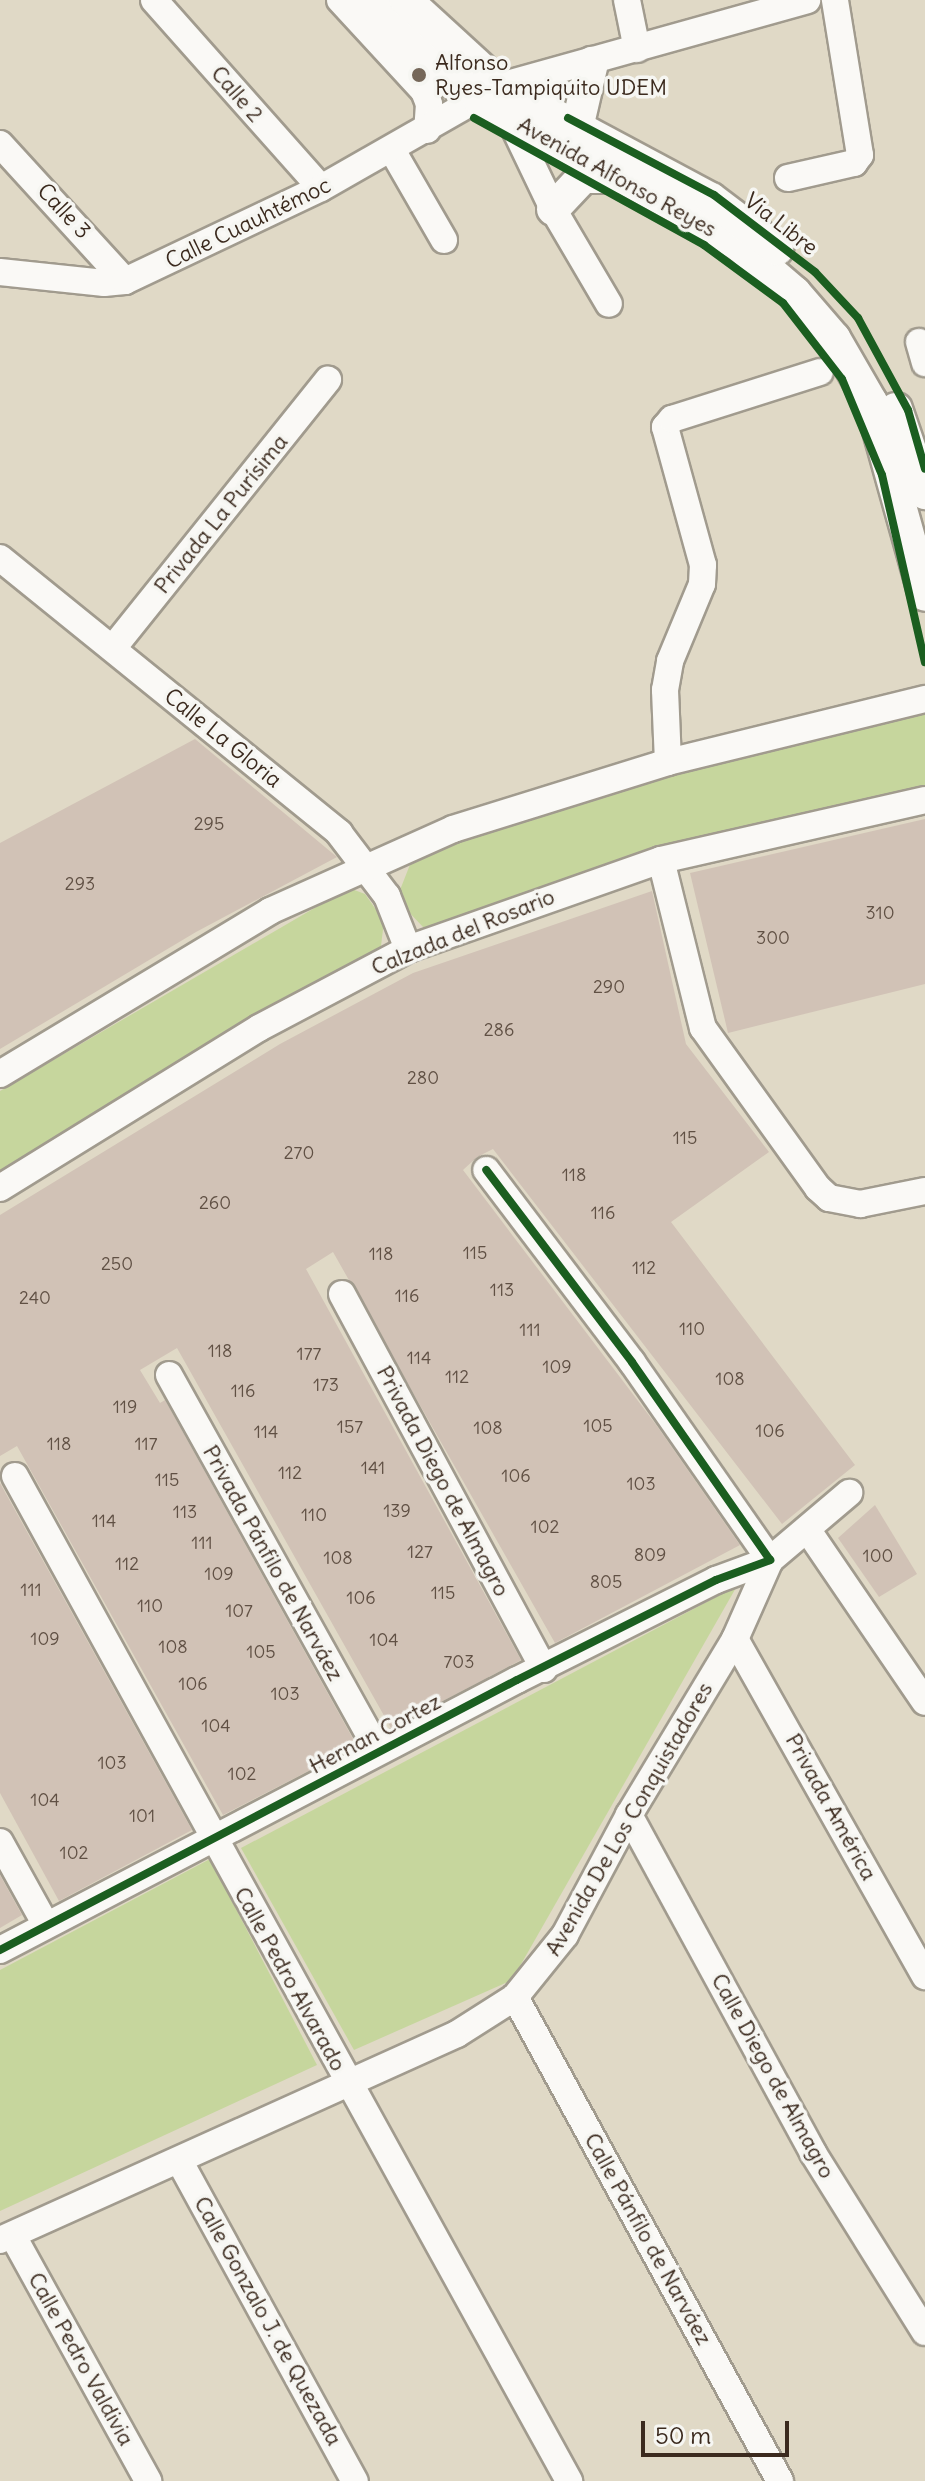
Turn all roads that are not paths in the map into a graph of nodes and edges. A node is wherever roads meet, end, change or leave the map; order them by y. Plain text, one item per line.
1 (154, 0) edge
2 (340, 0) edge
3 (369, 0) edge
4 (406, 0) edge
5 (627, 0) edge
6 (807, 0) edge
7 (835, 0) edge
8 (637, 49) junction
9 (592, 63) junction
10 (456, 67) junction
11 (490, 93) junction
12 (509, 117) junction
13 (577, 128) junction
14 (427, 130) junction
15 (0, 144) edge
16 (392, 150) junction
17 (620, 177) junction
18 (788, 178) dead end
19 (321, 188) junction
20 (553, 209) junction
21 (444, 240) dead end
22 (0, 272) edge
23 (125, 281) junction
24 (609, 304) dead end
25 (820, 372) dead end
26 (328, 380) dead end
27 (925, 493) edge
28 (0, 558) edge
29 (925, 595) edge
30 (113, 648) junction
31 (925, 699) edge
32 (668, 762) junction
33 (925, 800) edge
34 (661, 860) junction
35 (369, 868) junction
36 (408, 949) junction
37 (0, 1074) edge
38 (486, 1170) dead end
39 (0, 1188) edge
40 (925, 1191) edge
41 (342, 1294) dead end
42 (169, 1375) dead end
43 (15, 1476) dead end
44 (849, 1493) dead end
45 (807, 1529) junction
46 (770, 1560) junction
47 (735, 1639) junction
48 (544, 1669) junction
49 (925, 1702) edge
50 (378, 1751) junction
51 (629, 1815) junction
52 (214, 1841) junction
53 (0, 1842) edge
54 (46, 1925) junction
55 (0, 1950) edge
56 (925, 1976) edge
57 (515, 1997) junction
58 (347, 2084) junction
59 (180, 2162) junction
60 (7, 2238) edge
61 (925, 2332) edge
62 (148, 2481) edge
63 (355, 2481) edge
64 (569, 2481) edge
65 (780, 2481) edge

1 - 19 street, Calle 2
2 - 14 street
3 - 10 main road, Avenida Alfonso Reyes
4 - 10 main road, Avenida Alfonso Reyes
5 - 8 street
6 - 8 street, Calle Cuauhtémoc
7 - 18 street
8 - 9 street, Calle Cuauhtémoc
9 - 11 street, Calle Cuauhtémoc
9 - 13 main road
10 - 11 main road, Avenida Alfonso Reyes
11 - 12 main road, Avenida Alfonso Reyes
11 - 13 main road, Avenida Alfonso Reyes
11 - 14 street, Calle Cuauhtémoc
12 - 17 main road, Avenida Alfonso Reyes
12 - 20 street
13 - 27 main road, Avenida Alfonso Reyes
14 - 16 street, Calle Cuauhtémoc
15 - 23 street, Calle 3
16 - 19 street, Calle Cuauhtémoc
16 - 21 street
17 - 20 main road
17 - 29 main road, Avenida Alfonso Reyes
19 - 23 street, Calle Cuauhtémoc
20 - 24 street
22 - 23 street, Calle Cuauhtémoc
25 - 32 street
26 - 30 street, Privada La Purísima
28 - 30 street, Calle La Gloria
30 - 35 street, Calle La Gloria
31 - 32 street
32 - 35 street
33 - 34 street, Calzada del Rosario
34 - 36 street, Calzada del Rosario
34 - 40 street
35 - 36 street, Calle La Gloria
35 - 37 street
36 - 39 street, Calzada del Rosario
38 - 46 street
41 - 48 street, Privada Diego de Almagro
42 - 50 street, Privada Pánfilo de Narváez
43 - 52 street, Calle Pedro Alvarado
44 - 45 street, Avenida De Los Conquistadores
45 - 46 street, Avenida De Los Conquistadores
45 - 49 street
46 - 47 street, Avenida De Los Conquistadores
46 - 48 street, Hernan Cortez
47 - 51 street, Avenida De Los Conquistadores
47 - 56 street, Privada América
48 - 50 street, Hernan Cortez
50 - 52 street, Hernan Cortez
51 - 57 street, Avenida De Los Conquistadores
51 - 61 street, Calle Diego de Almagro
52 - 54 street, Hernan Cortez
52 - 58 street, Calle Pedro Alvarado
53 - 54 street
54 - 55 street, Hernan Cortez
57 - 58 street, Avenida De Los Conquistadores
57 - 65 street, Calle Pánfilo de Narváez
58 - 59 street, Avenida De Los Conquistadores
58 - 64 street, Calle Pedro Alvarado
59 - 60 street, Avenida De Los Conquistadores
59 - 63 street, Calle Gonzalo J. de Quezada
60 - 62 street, Calle Pedro Valdivia

